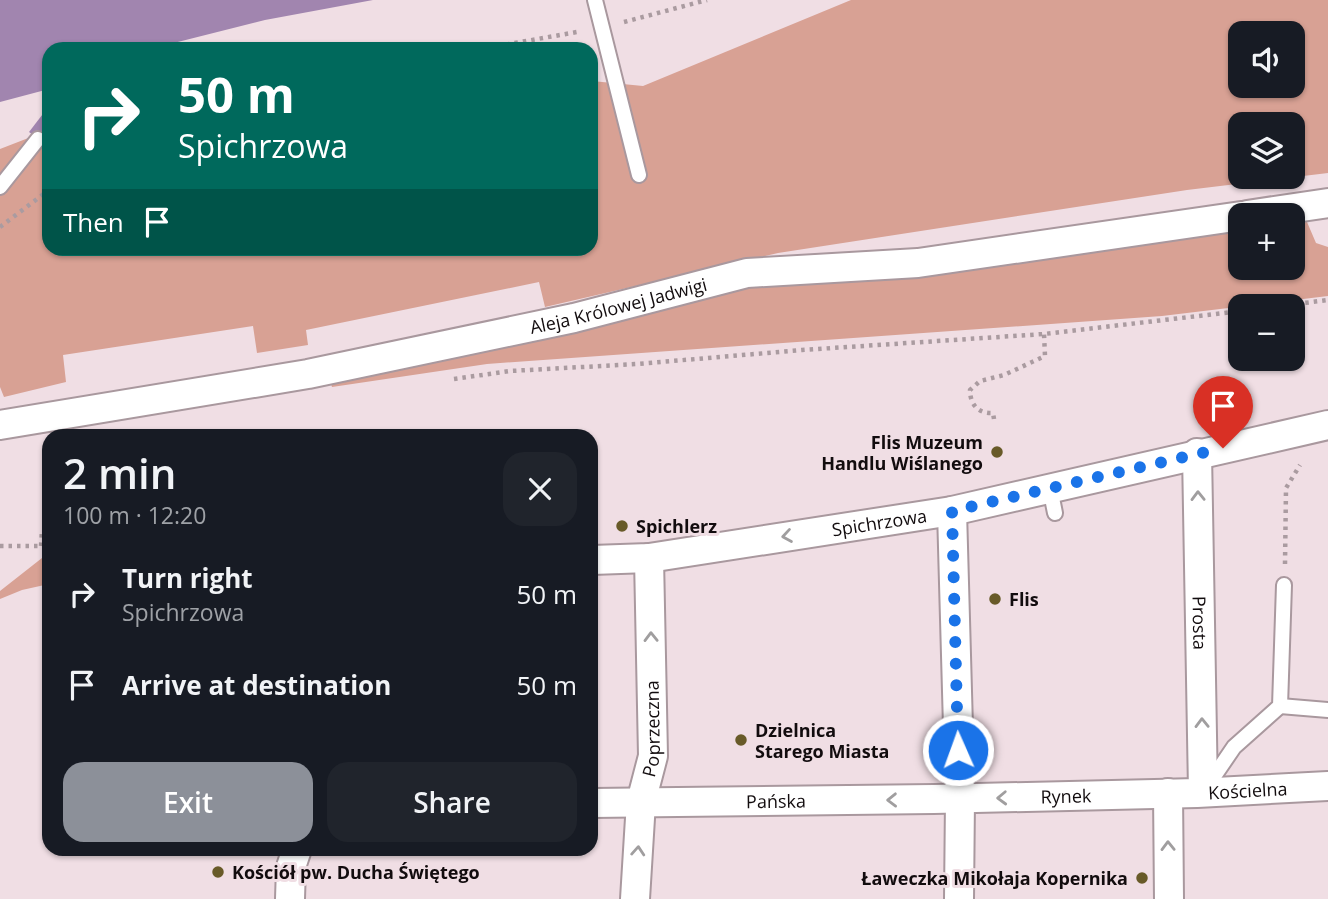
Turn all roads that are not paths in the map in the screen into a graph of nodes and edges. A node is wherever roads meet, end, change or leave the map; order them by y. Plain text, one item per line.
1 (595, 0) edge
2 (38, 139) dead end
3 (639, 175) dead end
4 (0, 187) edge
5 (1328, 203) edge
6 (1305, 206) edge
7 (1228, 218) edge
8 (0, 425) edge
9 (1328, 425) edge
10 (1197, 453) junction
11 (952, 511) junction
12 (649, 558) junction
13 (598, 560) edge
14 (1284, 585) road end
15 (1280, 706) junction
16 (1328, 710) edge
17 (1328, 786) edge
18 (1203, 791) junction
19 (1168, 793) junction
20 (960, 799) junction
21 (641, 802) junction
22 (598, 803) edge
23 (295, 856) edge
24 (290, 899) edge
25 (635, 899) edge
26 (959, 899) edge
27 (1169, 899) edge

1 - 3 lane
2 - 4 lane
5 - 6 street
7 - 8 street, Aleja Królowej Jadwigi
9 - 10 street, Spichrzowa
10 - 11 street, Spichrzowa
18 -> 10 street, Prosta
11 -> 12 street, Spichrzowa
11 - 20 street
12 - 13 street, Spichrzowa
21 -> 12 street, Poprzeczna
14 - 15 lane
15 - 16 lane
15 - 18 lane
17 - 18 street, Kościelna
18 - 19 street, Kościelna
19 -> 20 street, Rynek
27 -> 19 street
20 -> 21 street, Pańska
20 - 26 street
21 - 22 street, Pańska
25 -> 21 street, Poprzeczna
23 - 24 street

